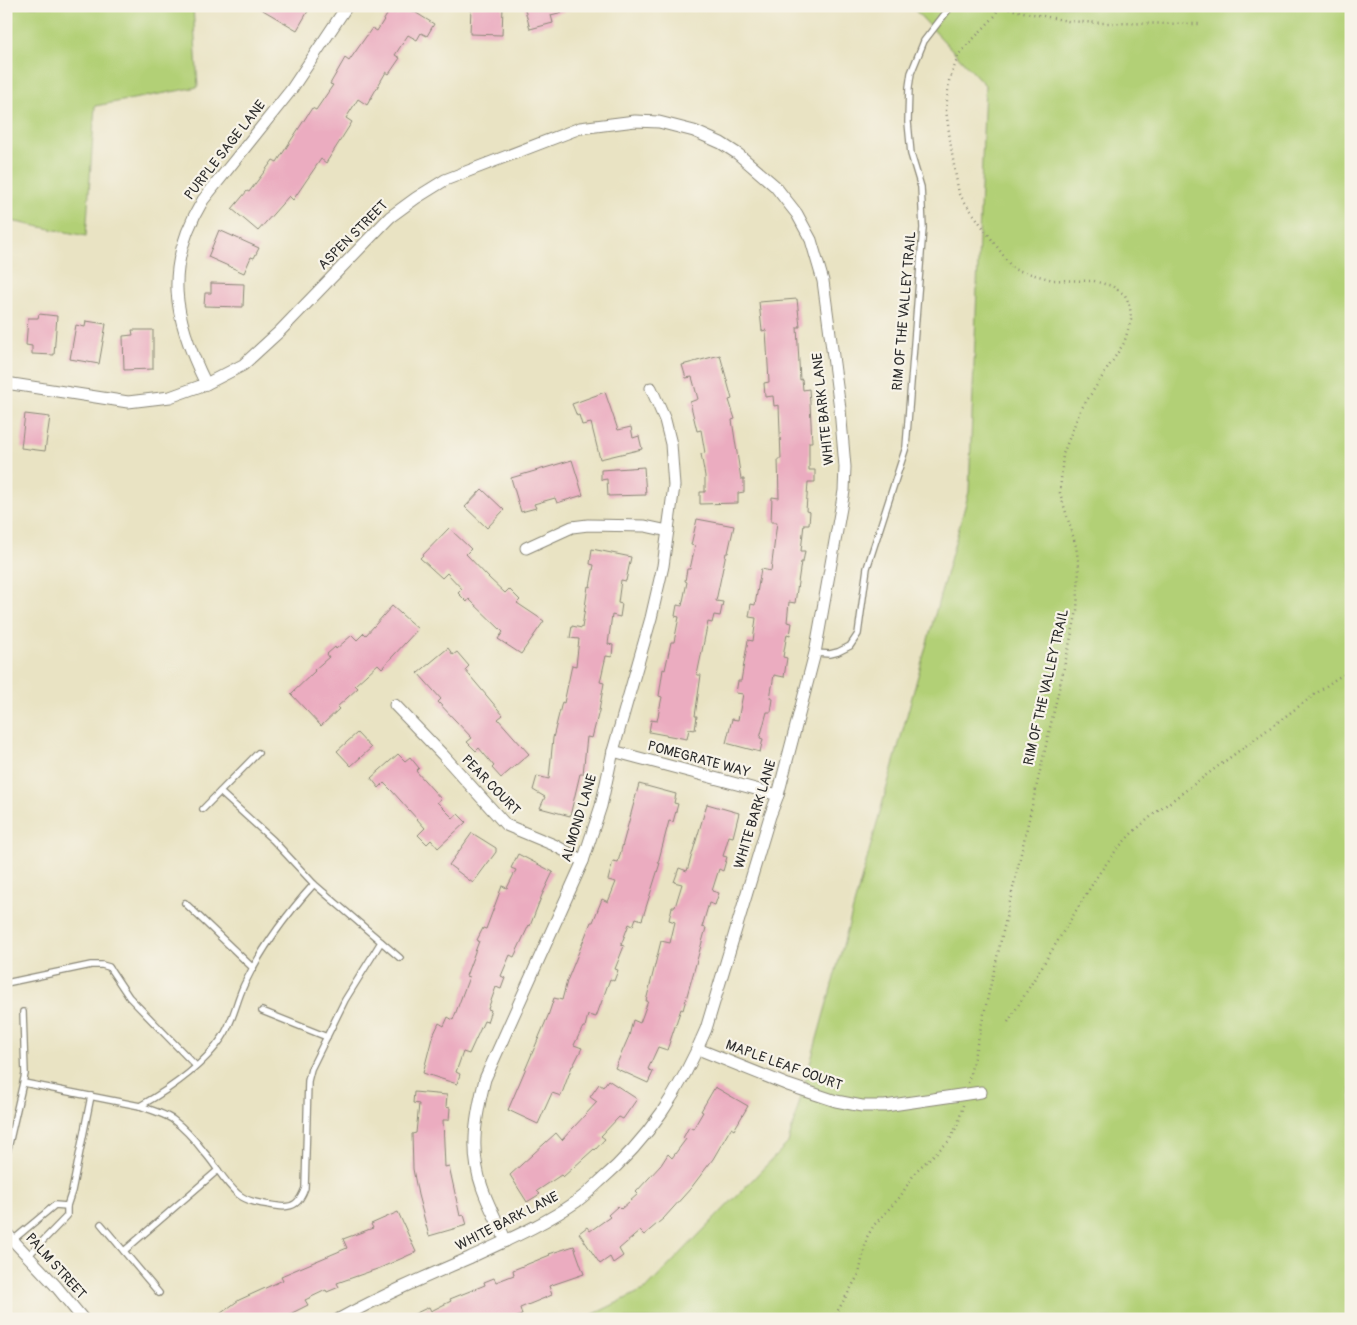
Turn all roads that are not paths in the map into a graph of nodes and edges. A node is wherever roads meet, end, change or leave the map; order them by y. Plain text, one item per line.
1 (347, 6) edge
2 (951, 6) edge
3 (738, 154) joint
4 (6, 384) edge
5 (206, 384) junction
6 (651, 388) dead end
7 (668, 531) junction
8 (526, 548) dead end
9 (814, 653) junction
10 (394, 705) dead end
11 (613, 752) junction
12 (258, 753) dead end
13 (220, 792) junction
14 (778, 795) junction
15 (202, 809) dead end
16 (584, 861) junction
17 (314, 884) junction
18 (185, 903) dead end
19 (381, 942) junction
20 (400, 958) dead end
21 (253, 968) junction
22 (6, 983) edge
23 (262, 1011) dead end
24 (23, 1012) dead end
25 (327, 1037) junction
26 (698, 1049) junction
27 (196, 1066) junction
28 (24, 1083) junction
29 (981, 1092) dead end
30 (91, 1096) junction
31 (140, 1106) junction
32 (6, 1157) edge
33 (218, 1170) junction
34 (67, 1206) junction
35 (101, 1224) dead end
36 (10, 1237) edge
37 (506, 1241) junction
38 (124, 1252) junction
39 (28, 1256) junction
40 (159, 1293) dead end
41 (82, 1319) edge
42 (339, 1319) edge

1 - 5 street, PURPLE SAGE LANE
2 - 9 lane, RIM OF THE VALLEY TRAIL
3 - 5 street, ASPEN STREET
3 - 9 street, WHITE BARK LANE
4 - 5 street, ASPEN STREET
6 - 7 street, ALMOND LANE
7 - 8 street
7 - 11 street, ALMOND LANE
9 - 14 street, WHITE BARK LANE
10 - 16 street, PEAR COURT
11 - 14 street, POMEGRATE WAY
11 - 16 street, ALMOND LANE
12 - 13 lane
13 - 15 lane
13 - 17 lane
14 - 26 street, WHITE BARK LANE
16 - 37 street, ALMOND LANE
17 - 19 lane
17 - 21 lane
18 - 21 lane
19 - 20 lane
19 - 25 lane
21 - 27 lane
22 - 27 lane
23 - 25 lane
24 - 28 lane
25 - 33 lane
26 - 29 street, MAPLE LEAF COURT
26 - 37 street, WHITE BARK LANE
27 - 31 lane
28 - 30 lane
28 - 32 lane
30 - 31 lane
30 - 34 lane
31 - 33 lane
33 - 38 lane
34 - 36 lane
34 - 39 lane
35 - 38 lane
36 - 39 street, PALM STREET
37 - 42 street, WHITE BARK LANE
38 - 40 lane
39 - 41 street, PALM STREET

